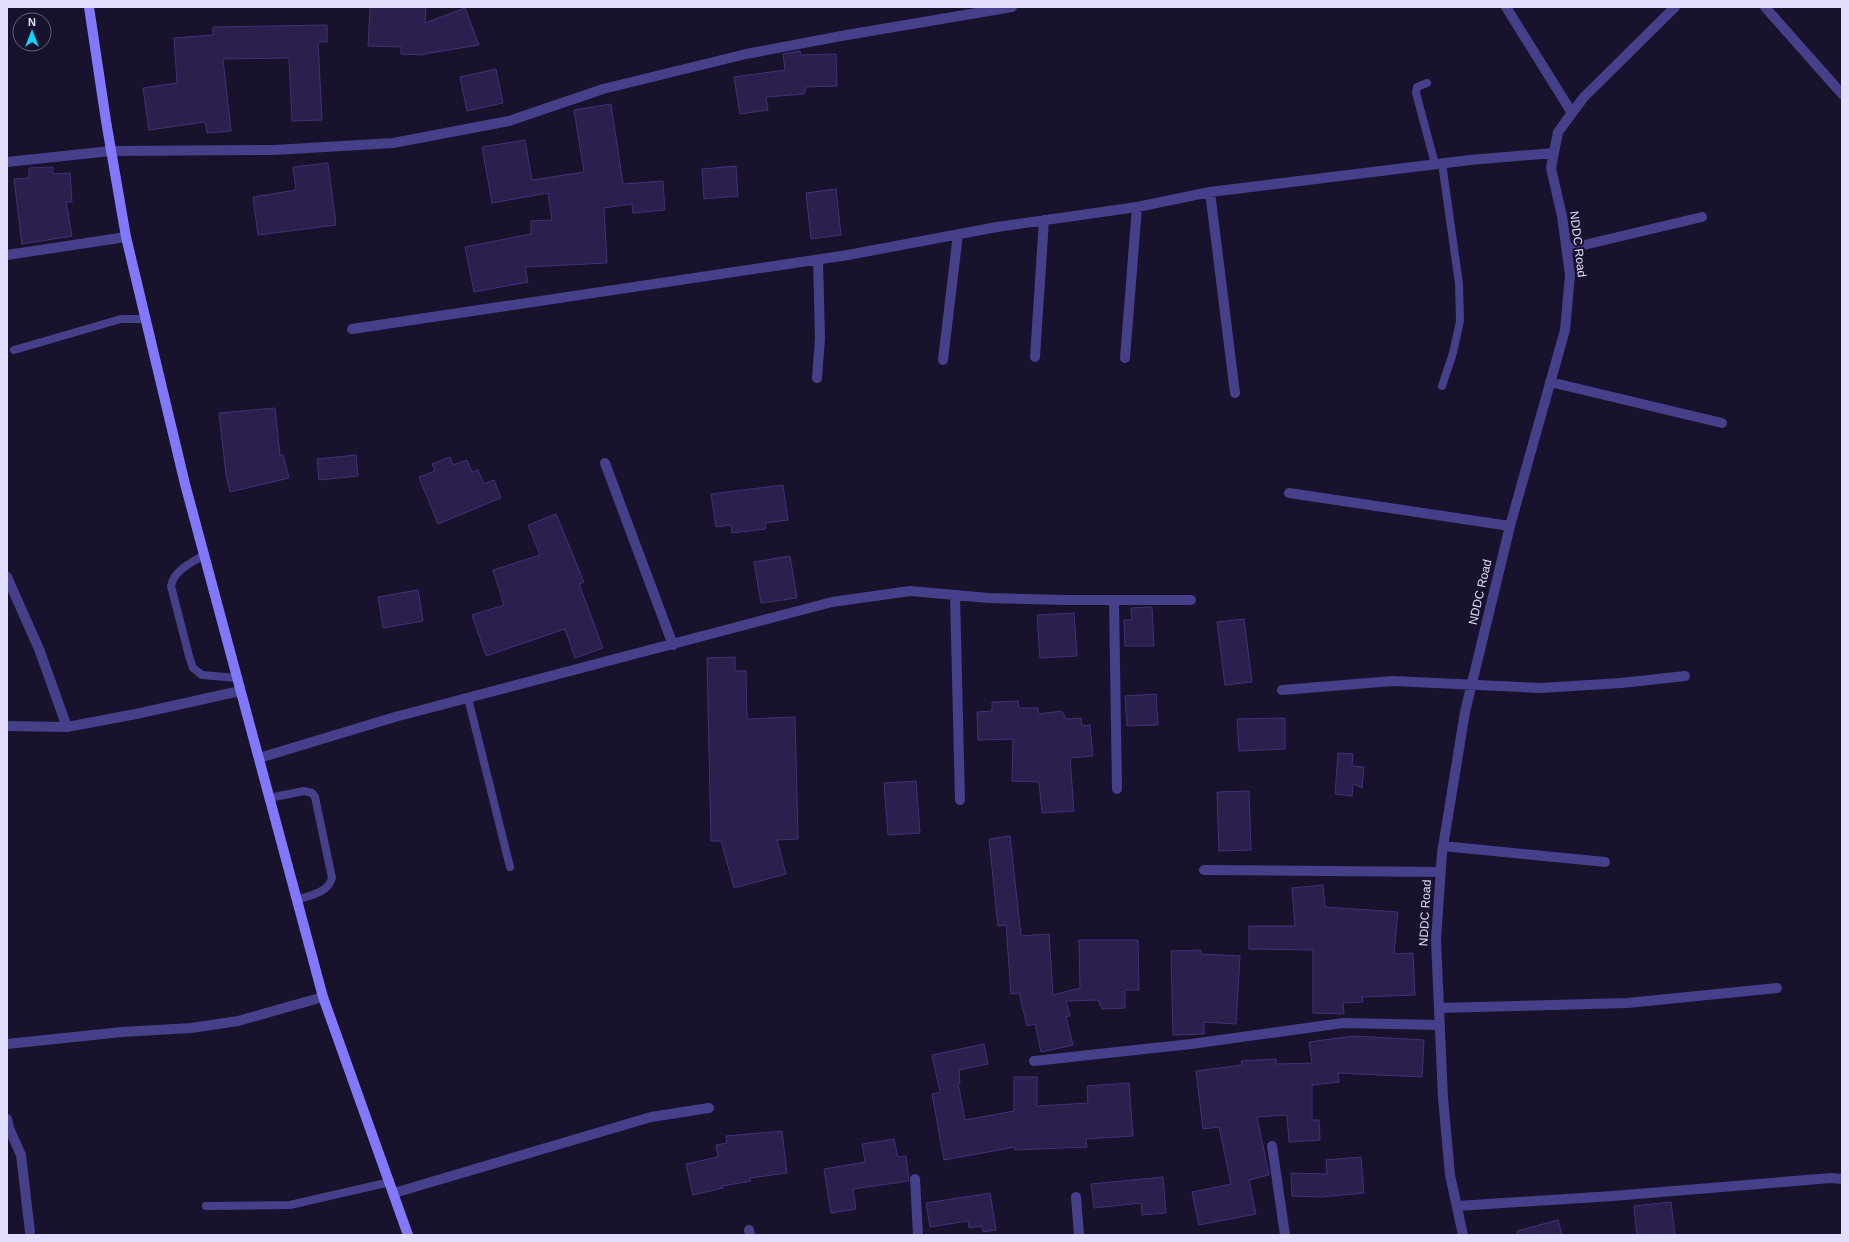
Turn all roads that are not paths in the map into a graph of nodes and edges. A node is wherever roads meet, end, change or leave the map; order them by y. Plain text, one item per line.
1 (89, 7) edge
2 (1012, 7) edge
3 (1506, 7) edge
4 (1675, 7) edge
5 (1765, 7) edge
6 (1427, 83) dead end
7 (1842, 94) edge
8 (1572, 113) junction
9 (111, 151) junction
10 (1554, 154) junction
11 (7, 162) edge
12 (1439, 164) junction
13 (1210, 192) junction
14 (1136, 207) junction
15 (1702, 217) dead end
16 (1044, 220) junction
17 (958, 234) junction
18 (126, 237) junction
19 (1567, 249) junction
20 (7, 255) edge
21 (818, 260) junction
22 (146, 320) junction
23 (352, 329) dead end
24 (14, 350) dead end
25 (1035, 357) dead end
26 (1125, 358) dead end
27 (943, 360) dead end
28 (817, 378) dead end
29 (1550, 382) junction
30 (1442, 386) dead end
31 (1235, 393) dead end
32 (1722, 423) dead end
33 (605, 462) dead end
34 (1289, 492) dead end
35 (1510, 526) junction
36 (204, 555) junction
37 (7, 577) edge
38 (955, 594) junction
39 (1114, 600) junction
40 (1191, 600) dead end
41 (672, 645) junction
42 (1685, 676) dead end
43 (237, 678) junction
44 (1471, 685) junction
45 (1282, 690) dead end
46 (240, 691) junction
47 (468, 698) junction
48 (7, 726) edge
49 (67, 727) junction
50 (258, 758) junction
51 (1117, 789) dead end
52 (269, 798) junction
53 (960, 800) dead end
54 (1443, 846) junction
55 (1604, 862) dead end
56 (510, 867) dead end
57 (1204, 870) dead end
58 (1441, 872) junction
59 (297, 900) junction
60 (1777, 988) dead end
61 (323, 997) junction
62 (1439, 1008) junction
63 (1440, 1025) junction
64 (7, 1044) edge
65 (1034, 1061) dead end
66 (710, 1108) dead end
67 (7, 1119) edge
68 (1272, 1146) dead end
69 (915, 1179) dead end
70 (1842, 1179) edge
71 (390, 1182) junction
72 (394, 1193) junction
73 (1076, 1197) dead end
74 (206, 1206) dead end
75 (1457, 1206) junction
76 (30, 1232) dead end
77 (408, 1235) edge
78 (918, 1235) edge
79 (1079, 1235) edge
80 (1285, 1235) edge
81 (1463, 1235) edge

1 - 9 street
2 - 9 street
3 - 8 street
4 - 8 street, NDDC Road
5 - 7 street
6 - 12 lane
8 - 10 street, NDDC Road
9 - 11 street
9 - 18 street
10 - 12 street
10 - 19 street, NDDC Road
12 - 13 street
12 - 30 lane
13 - 14 street
13 - 31 street
14 - 16 street
14 - 26 street
15 - 19 street
16 - 17 street
16 - 25 street
17 - 21 street
17 - 27 street
18 - 20 street
18 - 22 street
19 - 29 street, NDDC Road
21 - 23 street
21 - 28 street
22 - 24 lane
22 - 36 street
29 - 32 street
29 - 35 street, NDDC Road
33 - 41 street
34 - 35 street
35 - 44 street, NDDC Road
36 - 43 street
36 - 43 lane
37 - 49 street
38 - 39 street
38 - 41 street
38 - 53 street
39 - 40 street
39 - 51 street
41 - 47 street
42 - 44 street
43 - 46 street
44 - 45 street
44 - 54 street, NDDC Road
46 - 49 street
46 - 50 street
47 - 50 street
47 - 56 lane
48 - 49 street
50 - 52 street
52 - 59 street
52 - 59 lane
54 - 55 street
54 - 58 street, NDDC Road
57 - 58 street
58 - 62 street, NDDC Road
59 - 61 street
60 - 62 street
61 - 64 street
61 - 71 street
62 - 63 street, NDDC Road
63 - 65 street
63 - 75 street, NDDC Road
66 - 72 street
67 - 76 street
68 - 80 street
69 - 78 street
70 - 75 street
71 - 72 street
71 - 74 lane
72 - 77 street
73 - 79 street
75 - 81 street, NDDC Road

